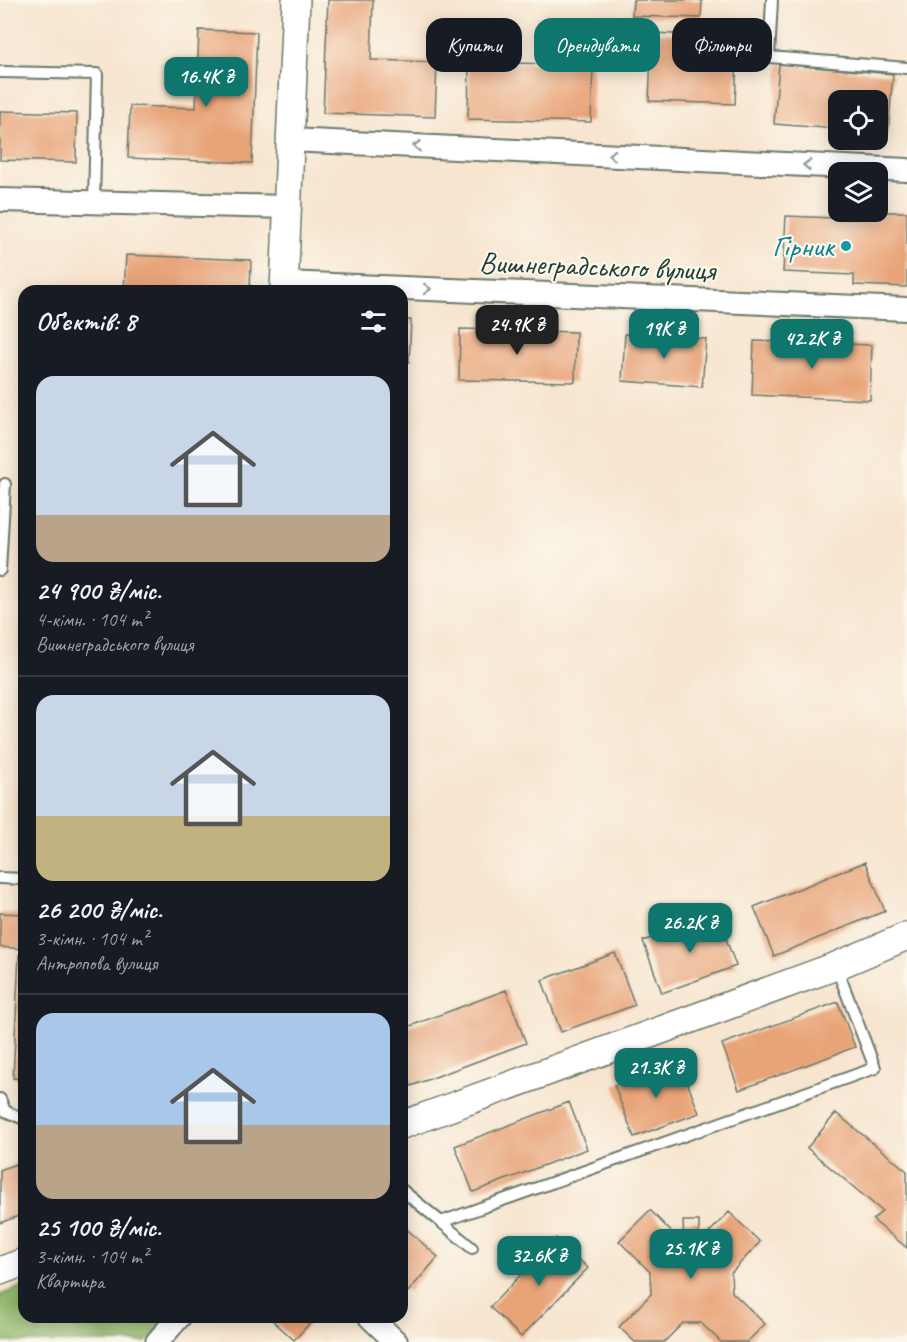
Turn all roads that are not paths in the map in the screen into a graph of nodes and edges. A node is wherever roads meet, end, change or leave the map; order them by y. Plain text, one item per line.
1 (296, 0) edge
2 (772, 0) edge
3 (907, 68) edge
4 (0, 72) edge
5 (290, 140) junction
6 (907, 170) edge
7 (0, 200) edge
8 (94, 202) junction
9 (288, 207) junction
10 (284, 285) edge
11 (408, 291) edge
12 (907, 309) edge
13 (5, 484) dead end
14 (0, 570) edge
15 (0, 878) edge
16 (18, 879) edge
17 (907, 936) edge
18 (836, 966) junction
19 (0, 1099) edge
20 (3, 1112) edge
21 (18, 1117) edge
22 (408, 1123) edge
23 (408, 1195) edge
24 (441, 1222) junction
25 (472, 1248) dead end
26 (18, 1264) edge
27 (0, 1271) edge
28 (174, 1323) edge
29 (376, 1323) edge
30 (157, 1342) edge
31 (396, 1342) edge

1 - 5 street
2 - 3 lane
4 - 8 lane
6 -> 5 street
5 - 9 street
7 - 8 street
8 - 9 street
9 - 10 street
11 -> 12 street, Вишнеградського вулиця
13 - 14 lane
15 - 16 lane
17 - 18 street
18 - 22 street
18 - 24 lane
19 - 20 lane
20 - 21 lane
23 - 24 lane
24 - 25 lane
26 - 27 street
28 - 30 street
29 - 31 street

